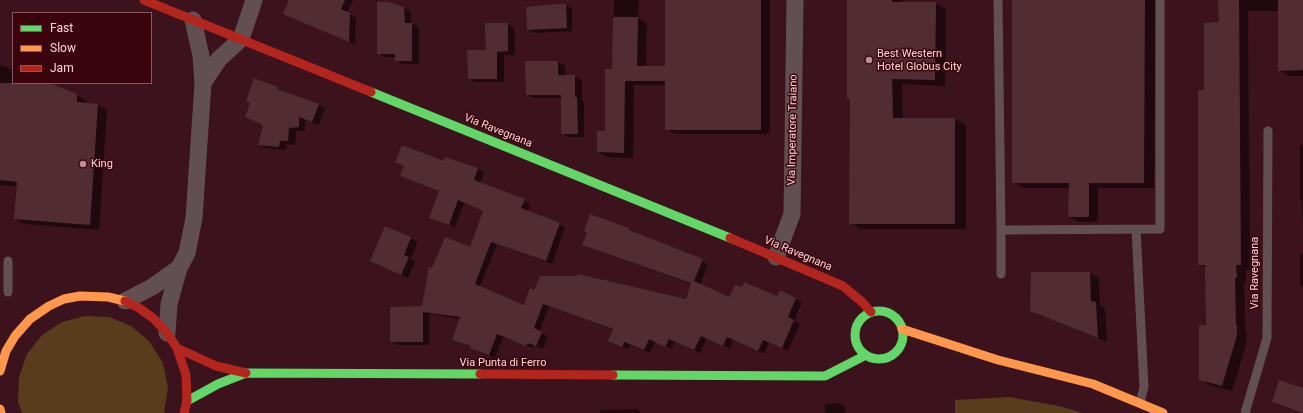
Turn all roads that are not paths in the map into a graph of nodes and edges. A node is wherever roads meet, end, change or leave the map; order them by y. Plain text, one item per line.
1 (144, 0) edge
2 (254, 0) edge
3 (795, 0) edge
4 (998, 0) edge
5 (1160, 0) edge
6 (193, 20) junction
7 (241, 39) junction
8 (204, 83) junction
9 (1268, 131) dead end
10 (1136, 229) junction
11 (1002, 230) junction
12 (776, 257) junction
13 (8, 261) dead end
14 (179, 268) junction
15 (1001, 274) dead end
16 (843, 286) junction
17 (8, 292) dead end
18 (125, 302) junction
19 (871, 312) junction
20 (861, 318) junction
21 (902, 329) junction
22 (167, 333) junction
23 (15, 336) junction
24 (0, 348) edge
25 (177, 348) junction
26 (851, 349) junction
27 (945, 353) dead end
28 (866, 355) junction
29 (998, 360) junction
30 (0, 371) edge
31 (246, 373) junction
32 (825, 376) junction
33 (187, 401) junction
34 (1140, 403) junction
35 (184, 413) edge
36 (1163, 413) edge
37 (1245, 413) edge

1 - 6 main road, Via Ravegnana
2 - 7 street
3 - 12 street, Via Imperatore Traiano
4 - 11 lane
5 - 10 lane
6 - 7 main road, Via Ravegnana
6 - 8 street
7 - 8 street
7 - 12 main road, Via Ravegnana
8 - 14 street
9 - 37 lane, Via Ravegnana
10 - 11 lane
10 - 34 lane
11 - 15 lane
12 - 16 main road, Via Ravegnana
13 - 17 lane
14 - 18 street
14 - 22 street
16 - 19 main road, Via Ravegnana
16 - 20 main road
18 - 22 main road
18 - 23 main road
19 - 20 main road
19 - 21 main road
20 - 26 main road
21 - 28 main road
21 - 29 main road
22 - 25 main road
23 - 24 main road
23 - 30 main road
25 - 31 main road
25 - 33 main road
26 - 28 main road
26 - 32 main road
27 - 29 main road
28 - 32 main road, Via Punta di Ferro
29 - 34 main road
31 - 32 main road, Via Punta di Ferro
31 - 33 main road, Via Punta di Ferro
33 - 35 main road
34 - 36 main road

